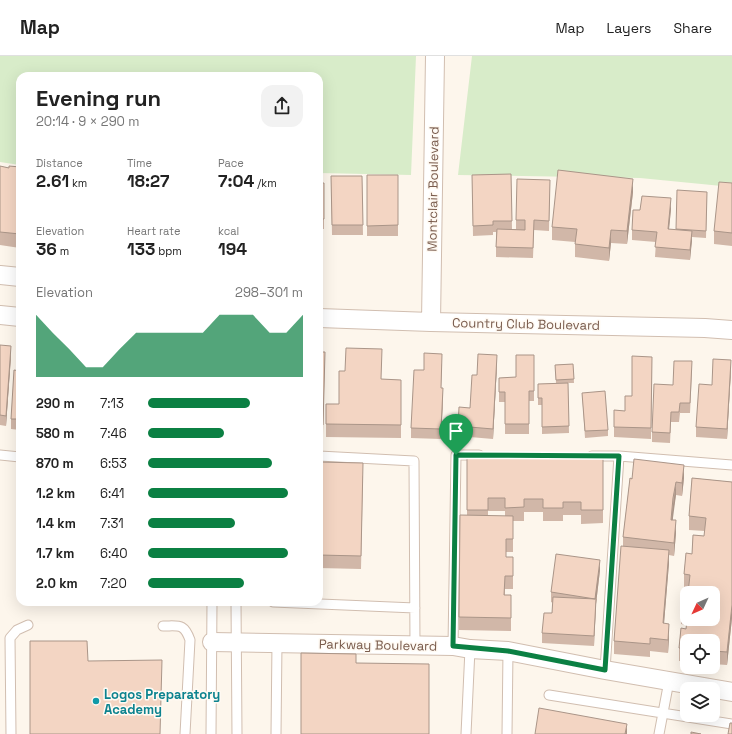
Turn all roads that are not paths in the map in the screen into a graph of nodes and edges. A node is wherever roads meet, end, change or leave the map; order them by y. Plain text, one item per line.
1 (435, 56) edge
2 (0, 275) edge
3 (16, 277) edge
4 (0, 315) edge
5 (16, 317) edge
6 (323, 318) edge
7 (431, 322) junction
8 (732, 330) edge
9 (487, 455) edge
10 (0, 456) edge
11 (323, 456) edge
12 (580, 456) edge
13 (619, 456) junction
14 (16, 457) edge
15 (732, 465) edge
16 (323, 604) edge
17 (212, 606) edge
18 (236, 606) edge
19 (415, 608) junction
20 (28, 625) dead end
21 (163, 626) dead end
22 (212, 642) junction
23 (236, 642) junction
24 (277, 643) junction
25 (415, 645) junction
26 (462, 647) junction
27 (508, 651) junction
28 (605, 670) junction
29 (669, 681) junction
30 (732, 692) edge
31 (548, 695) dead end
32 (663, 713) junction
33 (732, 724) edge
34 (11, 734) edge
35 (185, 734) edge
36 (211, 734) edge
37 (237, 734) edge
38 (276, 734) edge
39 (466, 734) edge
40 (507, 734) edge
41 (659, 734) edge

1 - 7 street, Montclair Boulevard
2 - 3 street
4 - 5 street
6 - 7 street, Country Club Boulevard
7 - 8 street, Country Club Boulevard
9 - 26 lane
10 - 14 lane
11 - 19 lane
12 - 13 lane
13 - 15 lane
13 - 28 lane
16 - 19 lane
17 - 22 lane
18 - 23 lane
19 - 25 lane
20 - 34 lane
21 - 35 lane
22 - 23 street, Parkway Boulevard
22 - 36 lane
23 - 24 street, Parkway Boulevard
23 - 37 lane
24 - 25 street, Parkway Boulevard
24 - 38 lane
25 - 26 street, Parkway Boulevard
26 - 27 street, Parkway Boulevard
26 - 39 lane
27 - 28 street, Parkway Boulevard
27 - 40 lane
28 - 29 street, Parkway Boulevard
29 - 30 street, Parkway Boulevard
29 - 32 lane
31 - 32 lane
32 - 33 lane
32 - 41 lane

